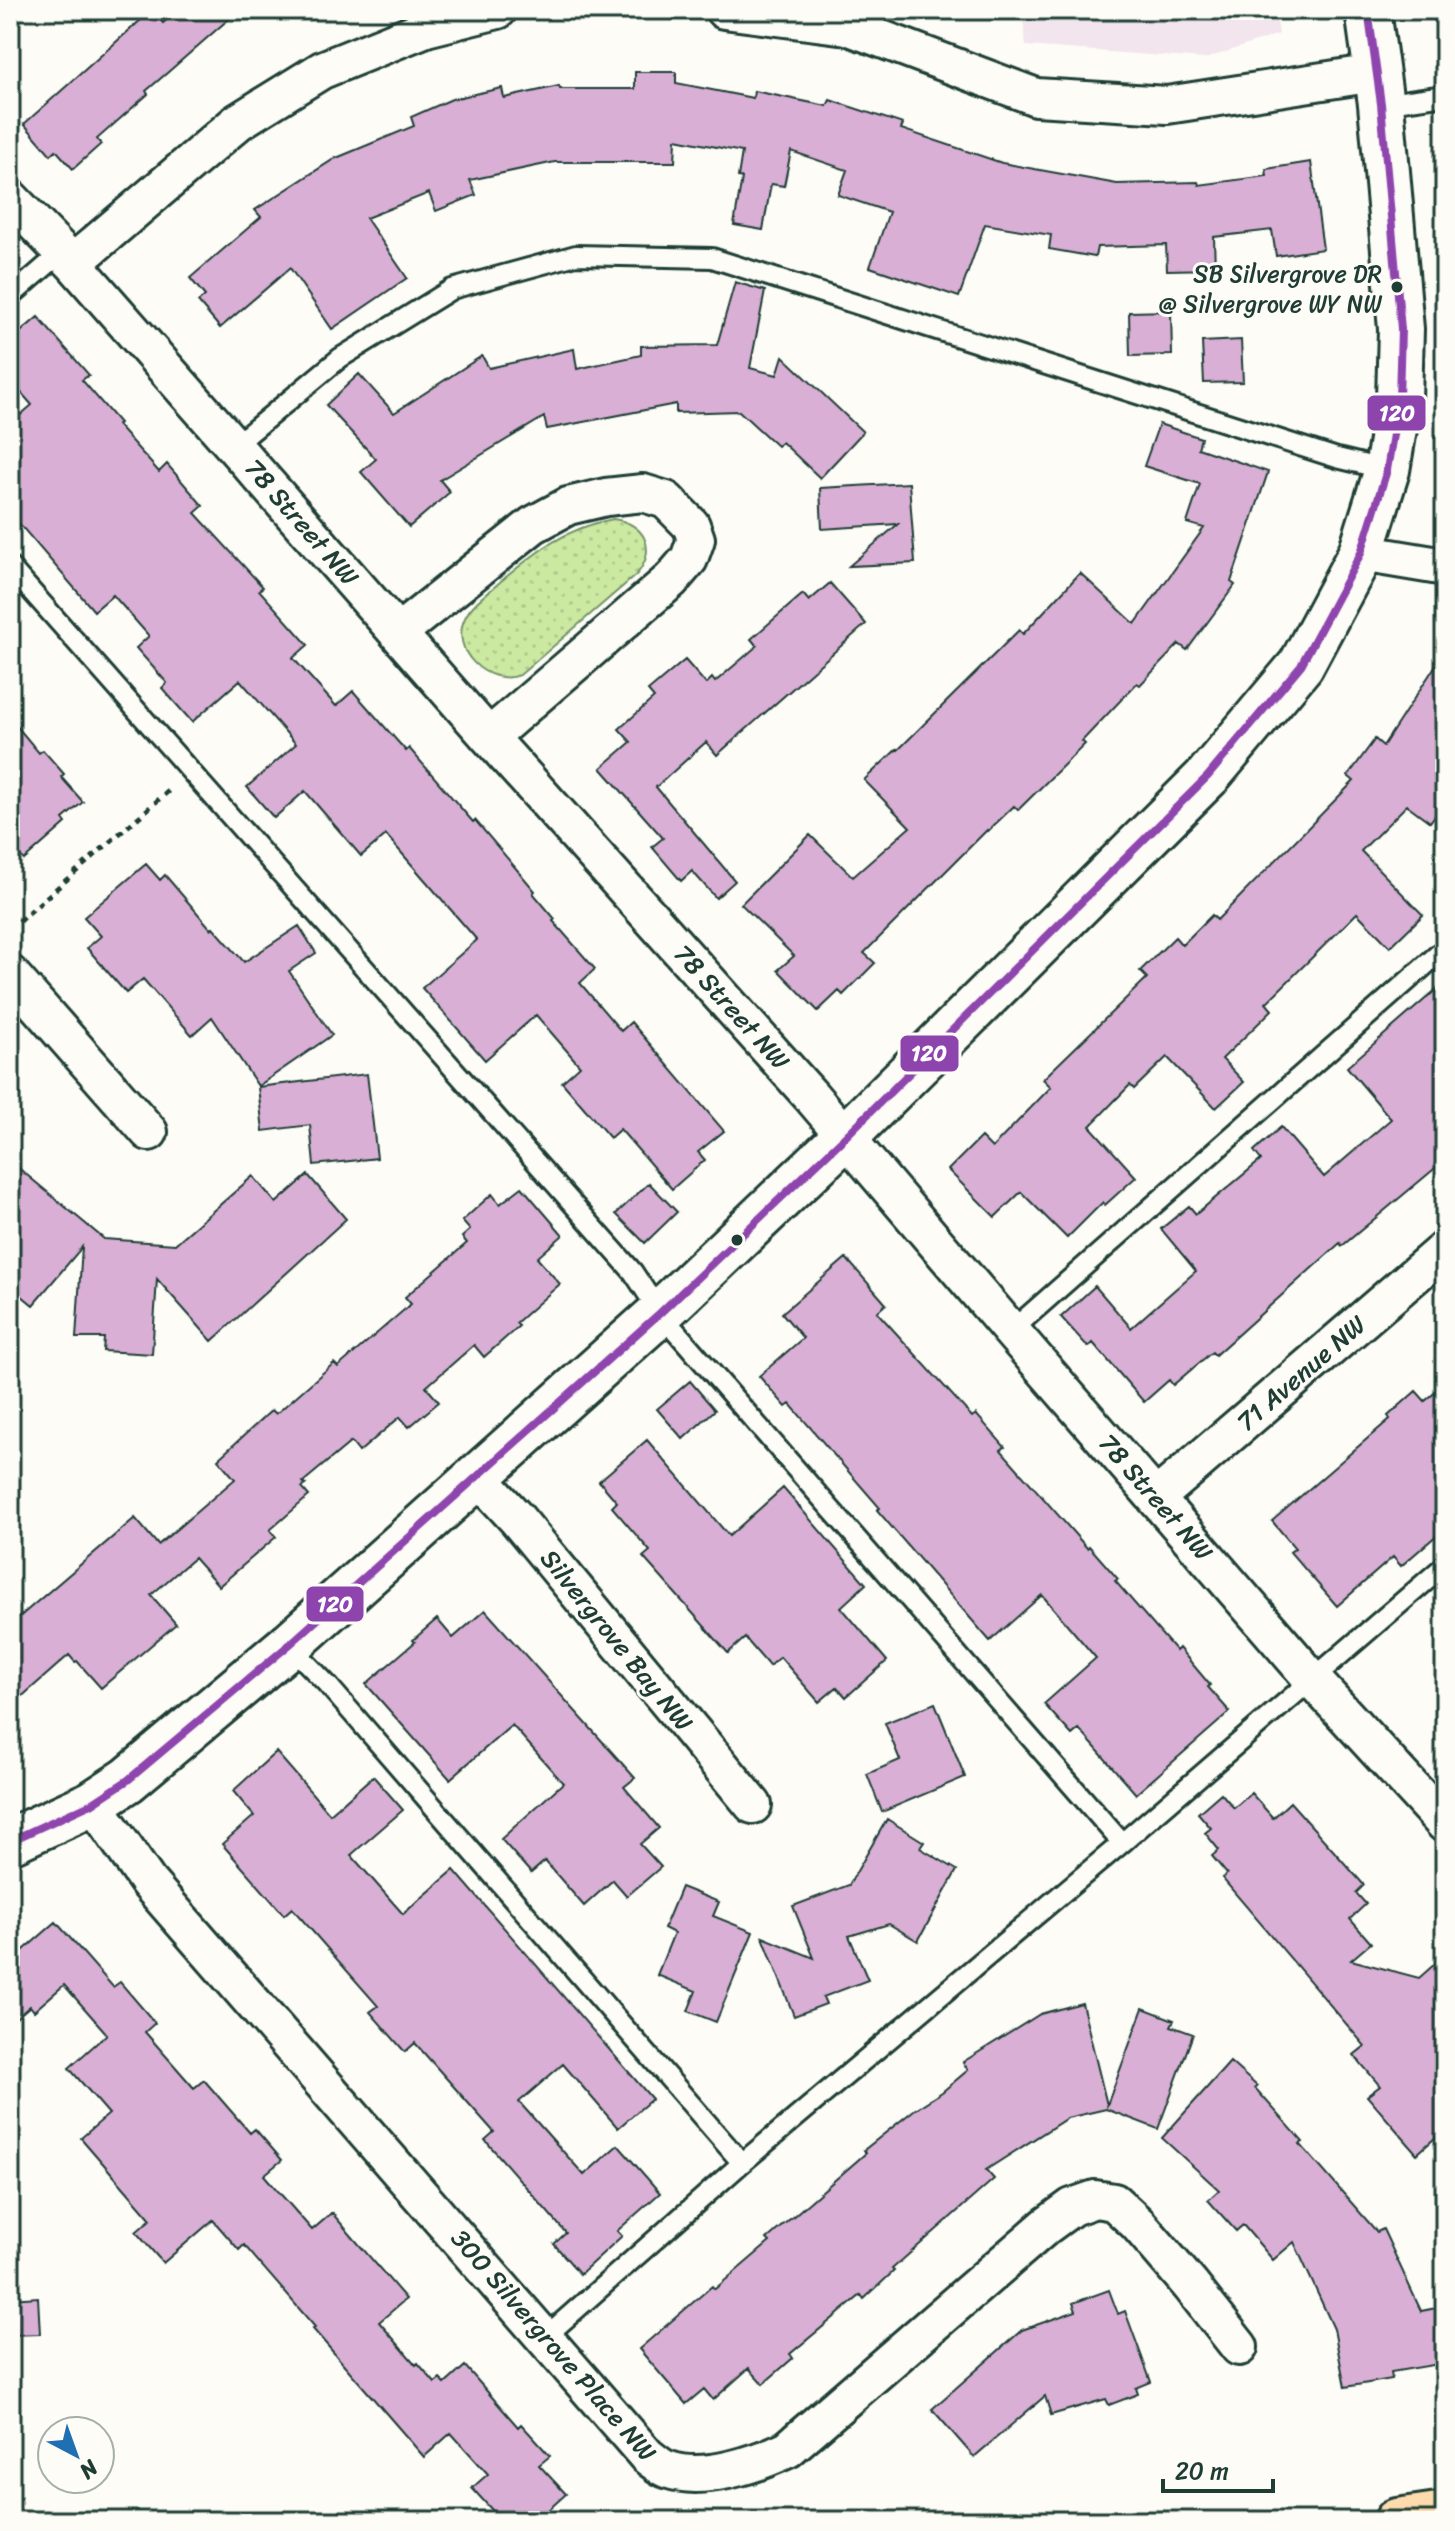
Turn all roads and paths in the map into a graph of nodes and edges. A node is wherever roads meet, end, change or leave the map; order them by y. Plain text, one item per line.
1 (498, 10) edge
2 (724, 10) edge
3 (1368, 10) edge
4 (847, 18) edge
5 (1378, 89) junction
6 (1445, 95) edge
7 (10, 198) edge
8 (68, 258) junction
9 (10, 297) edge
10 (234, 446) junction
11 (1387, 470) junction
12 (1361, 553) junction
13 (10, 567) edge
14 (1445, 567) edge
15 (399, 632) junction
16 (489, 737) junction
17 (191, 771) junction
18 (10, 929) edge
19 (1445, 948) edge
20 (10, 974) edge
21 (149, 1132) dead end
22 (846, 1136) junction
23 (1445, 1249) edge
24 (660, 1313) junction
25 (1011, 1331) junction
26 (478, 1477) junction
27 (1157, 1497) junction
28 (1445, 1565) edge
29 (289, 1645) junction
30 (1313, 1680) junction
31 (93, 1803) junction
32 (753, 1805) dead end
33 (1445, 1824) edge
34 (10, 1841) edge
35 (1122, 1843) junction
36 (742, 2163) junction
37 (545, 2337) junction
38 (1239, 2347) dead end
39 (1445, 2514) edge
40 (1397, 2521) edge

1 - 8 street
2 - 4 street
3 - 5 street
4 - 5 street
5 - 6 lane
5 - 11 street
7 - 8 street, 78 Street NW
8 - 9 lane
8 - 10 street, 78 Street NW
10 - 11 lane
10 - 15 street, 78 Street NW
11 - 12 street
12 - 14 street
12 - 22 street
13 - 17 lane
15 - 16 street, 78 Street NW
15 - 16 street
16 - 22 street, 78 Street NW
17 - 18 path
17 - 24 lane
19 - 25 lane
20 - 21 street
22 - 24 street
22 - 25 street, 78 Street NW
23 - 27 street, 71 Avenue NW
24 - 26 street
24 - 35 lane
25 - 27 street, 78 Street NW
26 - 29 street
26 - 32 street, Silvergrove Bay NW
27 - 30 street, 78 Street NW
28 - 30 lane
29 - 31 street
29 - 36 lane
30 - 33 street, 78 Street NW
30 - 35 lane
31 - 34 street
31 - 37 street, 300 Silvergrove Place NW
35 - 36 lane
36 - 37 lane
37 - 38 street, 300 Silvergrove Place NW
39 - 40 highway

